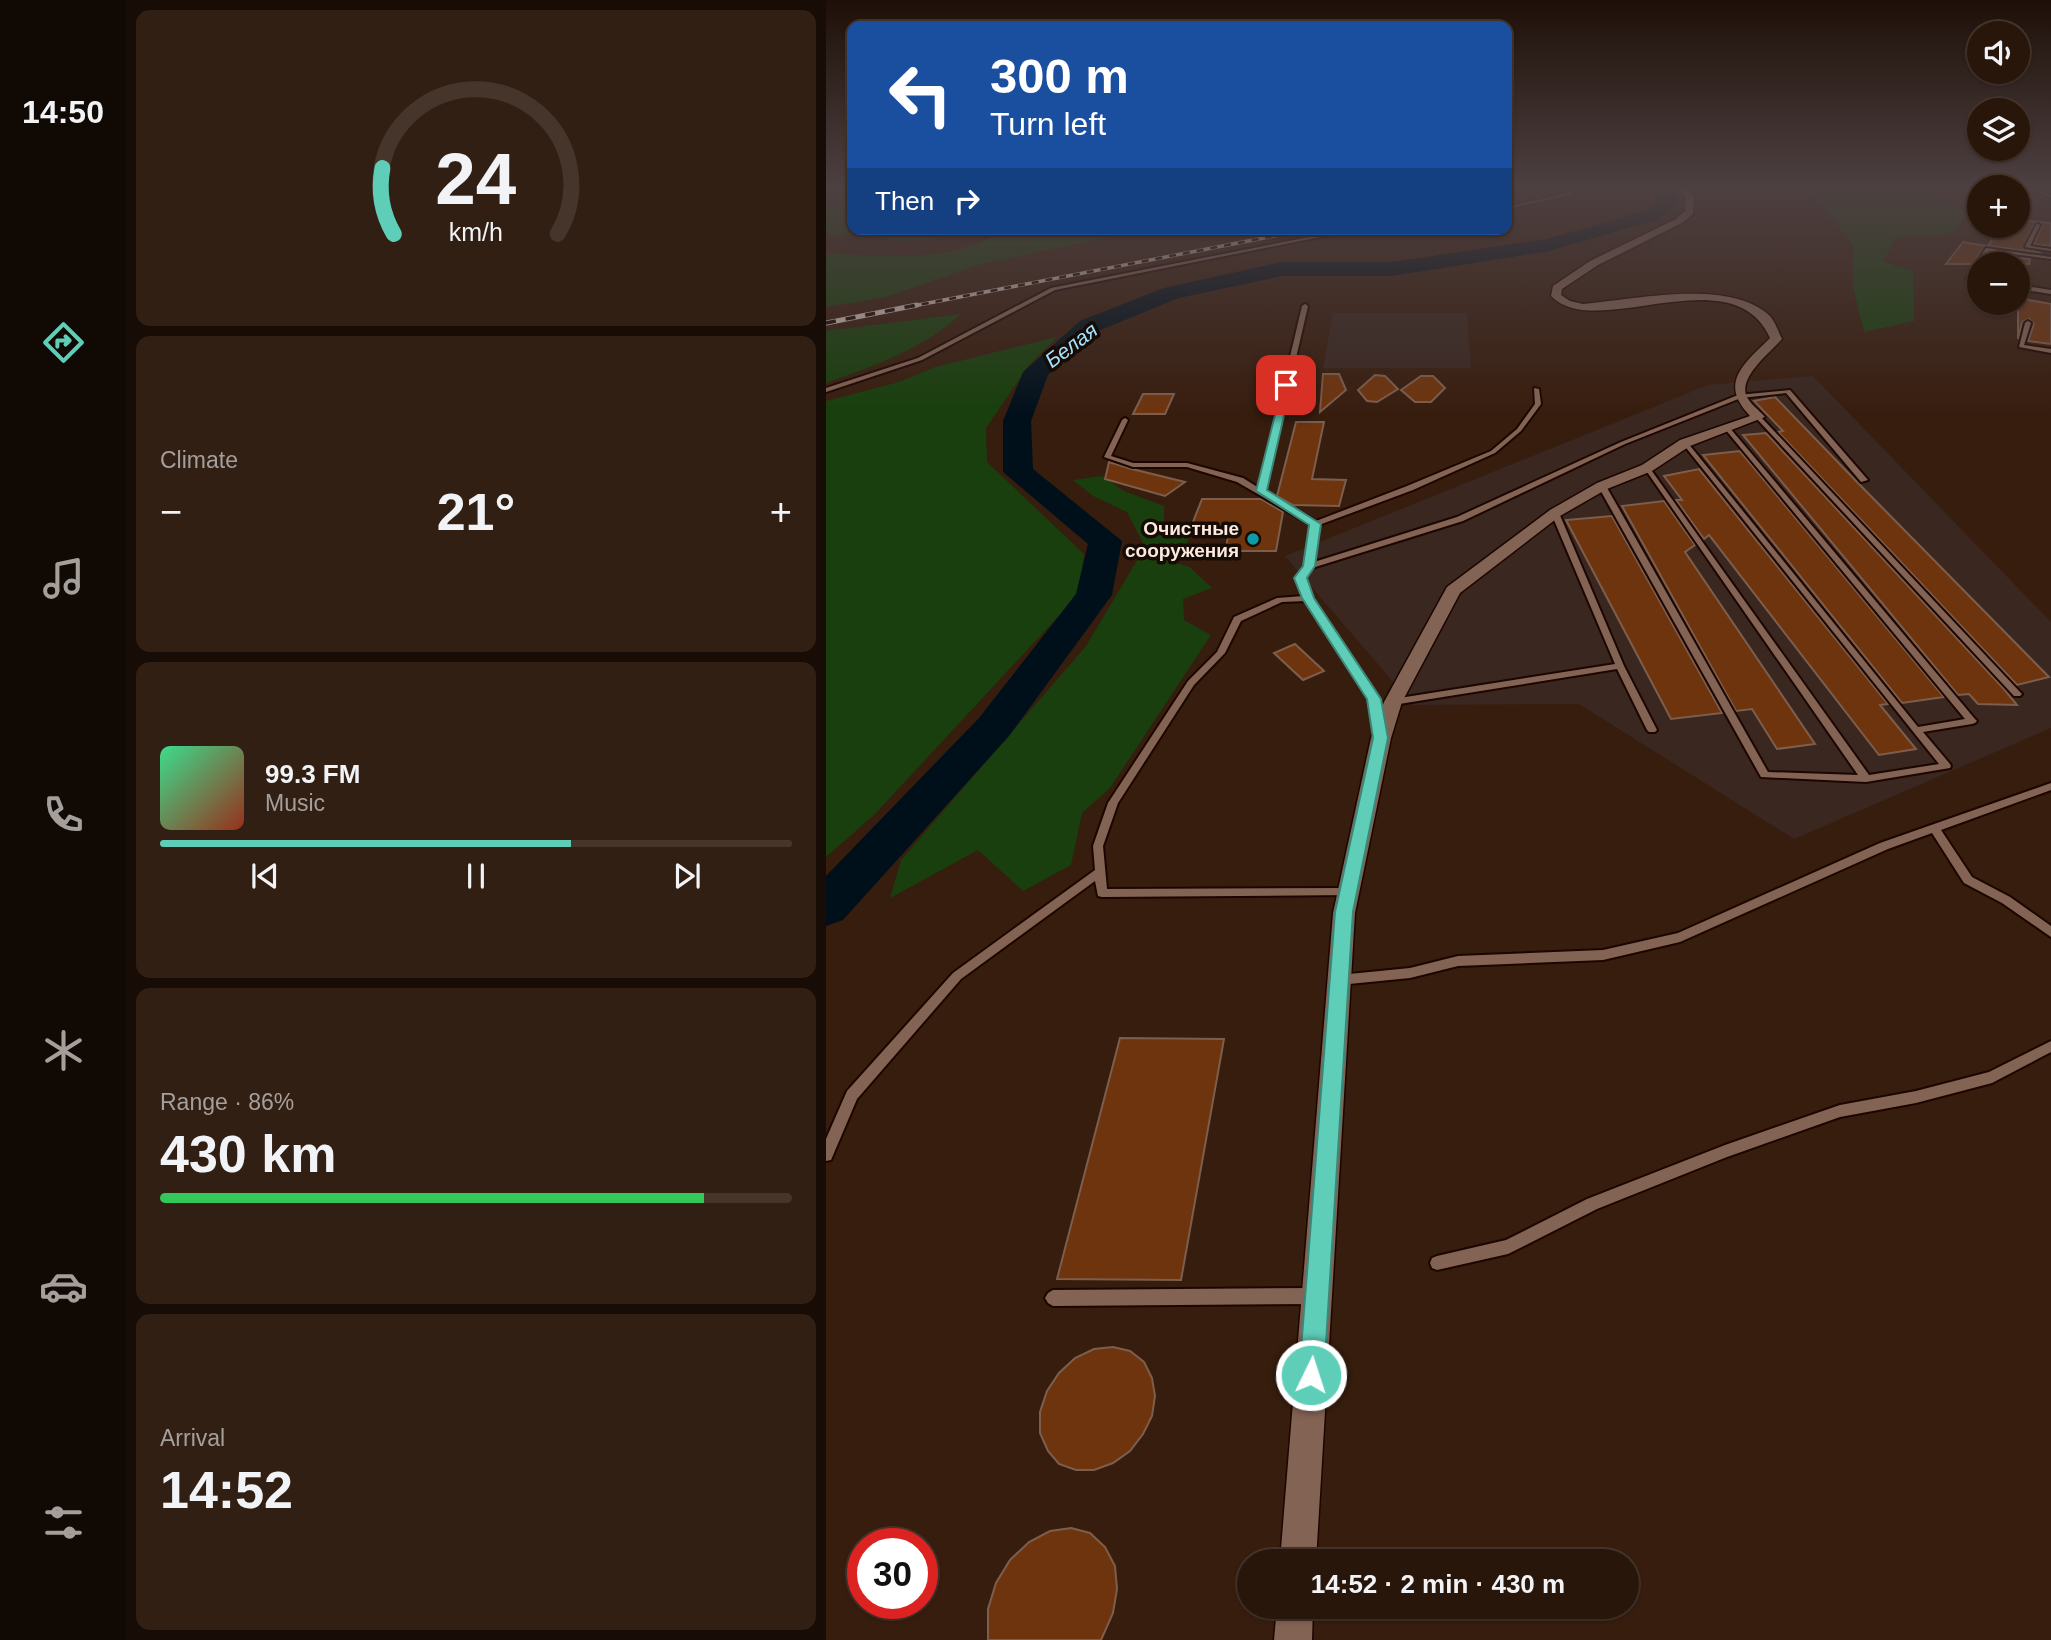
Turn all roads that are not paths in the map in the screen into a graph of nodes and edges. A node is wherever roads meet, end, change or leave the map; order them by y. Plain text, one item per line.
1 (1193, 262) edge
2 (1598, 262) edge
3 (2030, 289) edge
4 (2051, 292) edge
5 (1305, 306) dead end
6 (2028, 323) dead end
7 (2051, 351) edge
8 (1536, 388) dead end
9 (826, 390) edge
10 (1740, 396) junction
11 (1758, 417) junction
12 (1125, 420) dead end
13 (1727, 428) junction
14 (1685, 443) junction
15 (1647, 468) junction
16 (1864, 480) dead end
17 (1602, 486) junction
18 (1262, 491) junction
19 (1555, 513) junction
20 (1315, 524) junction
21 (1309, 566) junction
22 (1308, 598) junction
23 (1620, 666) junction
24 (2017, 694) dead end
25 (1393, 702) junction
26 (1652, 730) dead end
27 (1916, 730) junction
28 (1381, 738) junction
29 (1866, 779) junction
30 (2051, 786) edge
31 (1935, 829) junction
32 (1100, 872) junction
33 (1348, 892) junction
34 (2051, 932) edge
35 (1339, 980) junction
36 (2051, 1046) edge
37 (826, 1155) edge
38 (1437, 1263) dead end
39 (1317, 1296) junction
40 (1053, 1298) dead end
41 (1299, 1549) edge
42 (1294, 1619) edge
43 (1293, 1640) edge

1 - 9 lane
2 - 10 street
3 - 4 lane
5 - 18 lane
6 - 7 lane
8 - 20 lane
10 - 11 street
10 - 16 lane
10 - 21 lane
11 - 13 street
11 - 24 lane
12 - 18 lane
13 - 14 street
13 - 27 lane
14 - 15 street
14 - 27 lane
15 - 17 street
15 - 29 lane
17 - 19 street
17 - 29 lane
18 - 20 lane
19 - 23 lane
19 - 25 street
20 - 21 lane
21 - 22 lane
22 - 28 lane
22 - 32 lane
23 - 25 lane
23 - 26 lane
25 - 28 street
27 - 29 lane
28 - 33 street
30 - 31 lane
31 - 34 lane
31 - 35 lane
32 - 33 lane
32 - 37 lane
33 - 35 street
35 - 39 street
36 - 38 lane
39 - 40 lane
39 - 41 street
42 - 43 street

